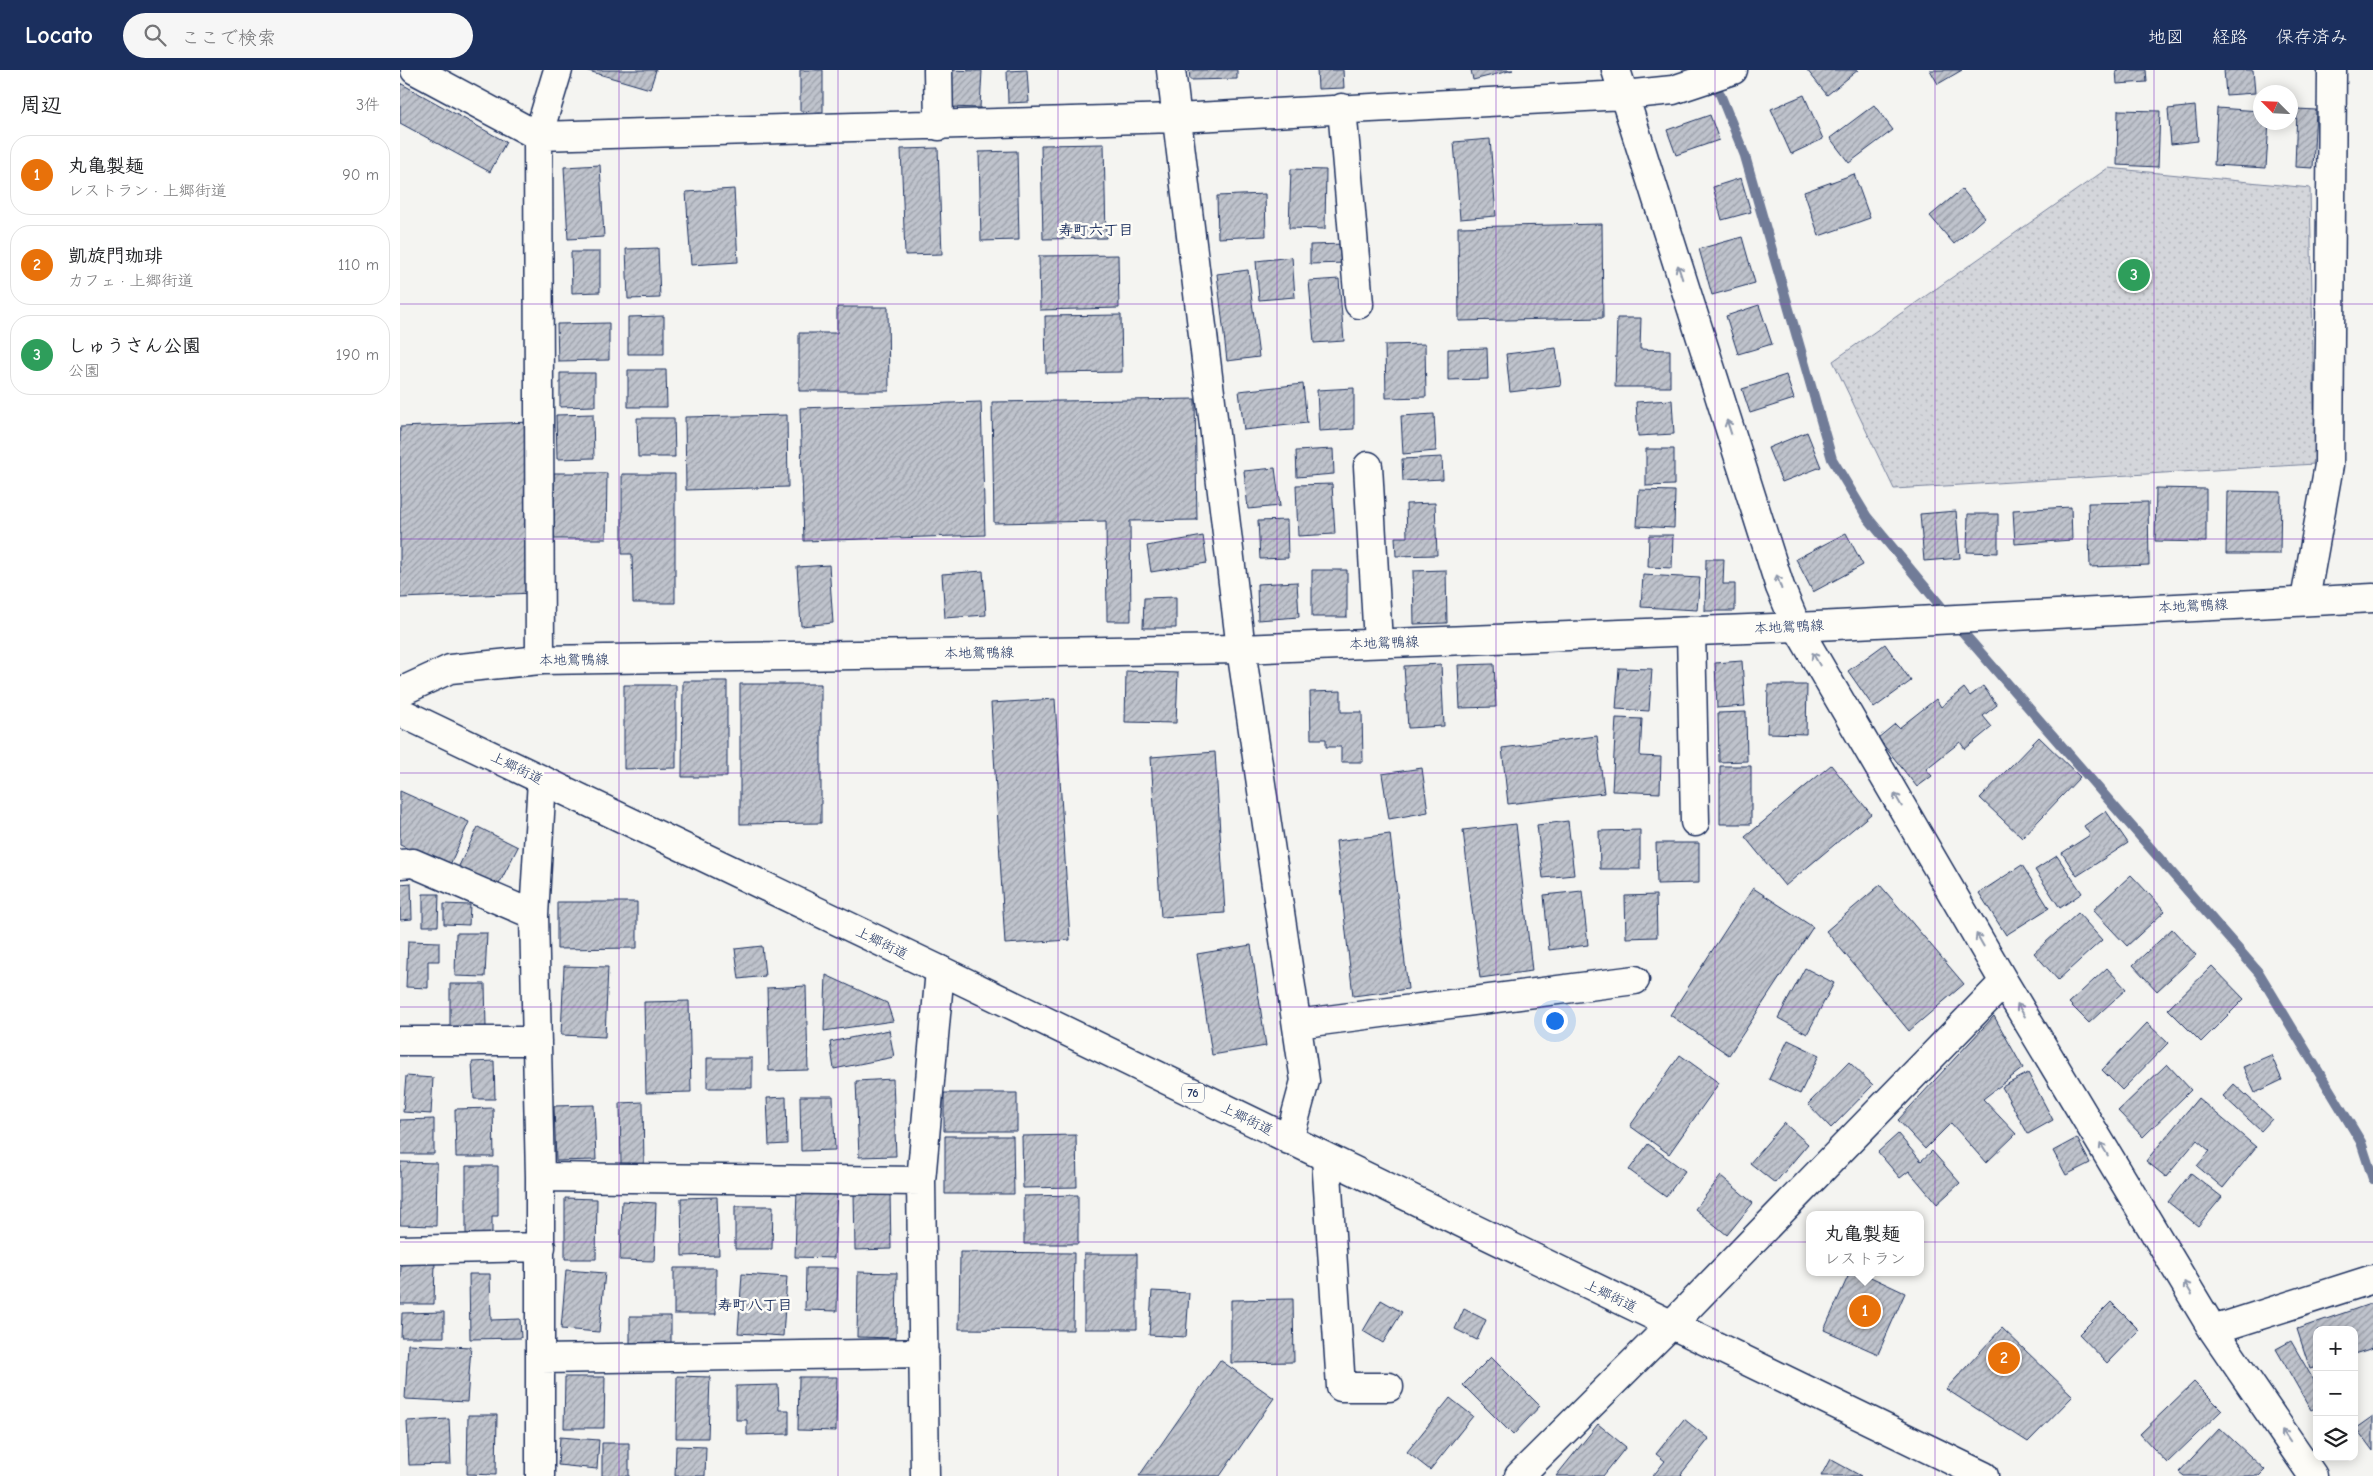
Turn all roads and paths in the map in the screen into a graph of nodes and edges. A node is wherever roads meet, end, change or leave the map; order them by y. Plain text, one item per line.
1 (415, 70) edge
2 (558, 70) edge
3 (938, 70) edge
4 (1171, 70) edge
5 (1733, 70) edge
6 (2332, 70) edge
7 (1620, 82) edge
8 (1342, 108) junction
9 (1176, 118) junction
10 (940, 126) junction
11 (538, 136) junction
12 (1359, 304) dead end
13 (1368, 466) dead end
14 (2373, 598) edge
15 (2305, 600) junction
16 (1797, 627) junction
17 (1691, 631) junction
18 (1378, 643) junction
19 (1241, 649) junction
20 (540, 660) junction
21 (400, 692) edge
22 (400, 712) edge
23 (542, 780) junction
24 (1695, 822) dead end
25 (400, 864) edge
26 (534, 915) junction
27 (940, 970) junction
28 (1635, 980) dead end
29 (2004, 982) junction
30 (1297, 1024) junction
31 (400, 1041) edge
32 (537, 1041) junction
33 (1289, 1140) junction
34 (1326, 1158) junction
35 (540, 1177) junction
36 (921, 1182) junction
37 (541, 1247) junction
38 (400, 1250) edge
39 (2373, 1278) edge
40 (1671, 1325) junction
41 (2213, 1330) junction
42 (924, 1353) junction
43 (541, 1359) junction
44 (1389, 1387) dead end
45 (540, 1476) edge
46 (925, 1476) edge
47 (1519, 1476) edge
48 (1984, 1476) edge
49 (2313, 1476) edge

1 - 11 street
2 - 11 street
3 - 10 street
4 - 9 street
5 - 7 street
6 - 15 street
7 - 8 street
16 -> 7 street
8 - 9 street
8 - 12 street
9 - 10 street
9 - 19 street
10 - 11 street
11 - 20 street
13 - 18 street
14 - 15 street, 本地鴛鴨線
15 - 16 street, 本地鴛鴨線
16 - 17 street, 本地鴛鴨線
29 -> 16 street
17 - 18 street, 本地鴛鴨線
17 - 24 street
18 - 19 street, 本地鴛鴨線
19 - 20 street, 本地鴛鴨線
19 - 30 street
20 - 21 street, 本地鴛鴨線
22 - 23 street, 上郷街道 / 76
23 - 26 street
23 - 27 street, 上郷街道 / 76
25 - 26 street
26 - 32 street
27 - 33 street, 上郷街道 / 76
27 - 36 street
28 - 30 street
29 - 40 street
41 -> 29 street
30 - 33 street
31 - 32 street
32 - 35 street
33 - 34 street, 上郷街道 / 76
34 - 40 street, 上郷街道 / 76
34 - 44 street
35 - 36 street
35 - 37 street
36 - 42 street
37 - 38 street
37 - 43 street
39 - 41 street
40 - 47 street
40 - 48 street, 上郷街道 / 76
49 -> 41 street
42 - 43 street
42 - 46 street
43 - 45 street

